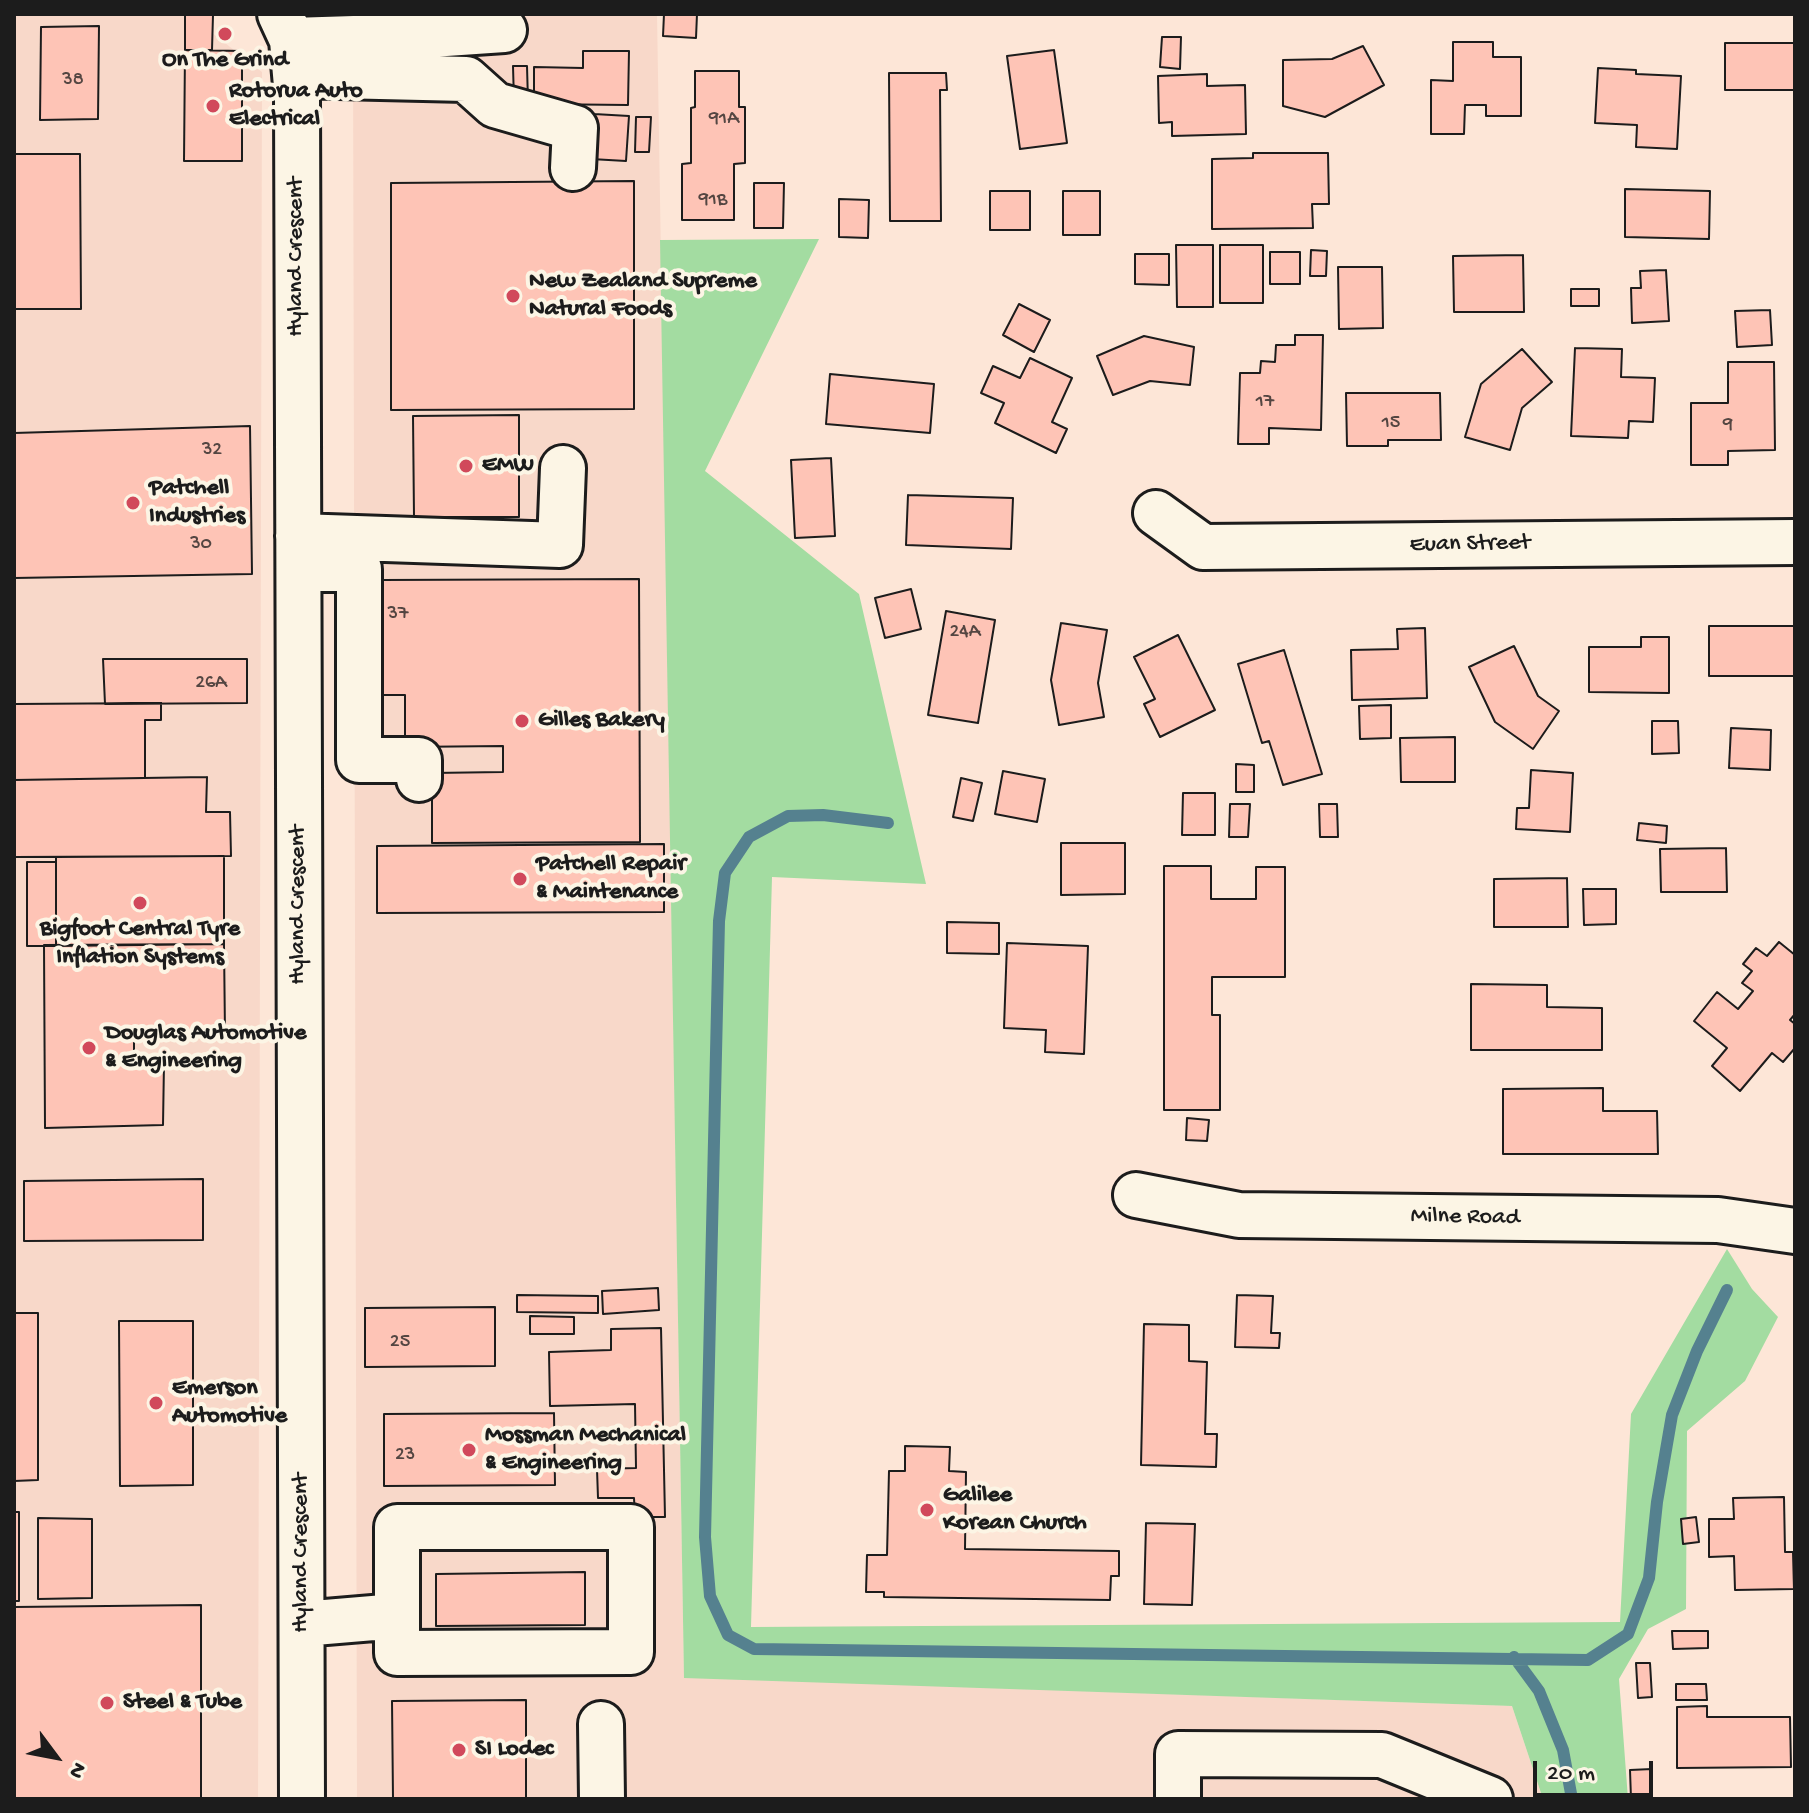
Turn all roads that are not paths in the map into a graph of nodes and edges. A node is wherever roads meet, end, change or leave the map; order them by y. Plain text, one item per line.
1 (515, 22) edge
2 (289, 43) edge
3 (466, 79) junction
4 (573, 168) dead end
5 (563, 468) dead end
6 (1156, 513) dead end
7 (1795, 542) edge
8 (298, 553) junction
9 (419, 779) dead end
10 (1136, 1195) dead end
11 (1795, 1231) edge
12 (397, 1616) junction
13 (302, 1624) junction
14 (601, 1724) dead end
15 (302, 1799) edge
16 (602, 1799) edge
17 (1178, 1799) edge
18 (1490, 1799) edge

1 - 2 street
1 - 3 street
2 - 3 street
2 - 8 street, Hyland Crescent
3 - 4 street
5 - 8 street
6 - 7 street, Euan Street
8 - 9 street
8 - 13 street, Hyland Crescent
10 - 11 street, Milne Road
12 - 12 street
12 - 13 street
13 - 15 street, Hyland Crescent
14 - 16 street
17 - 18 street

